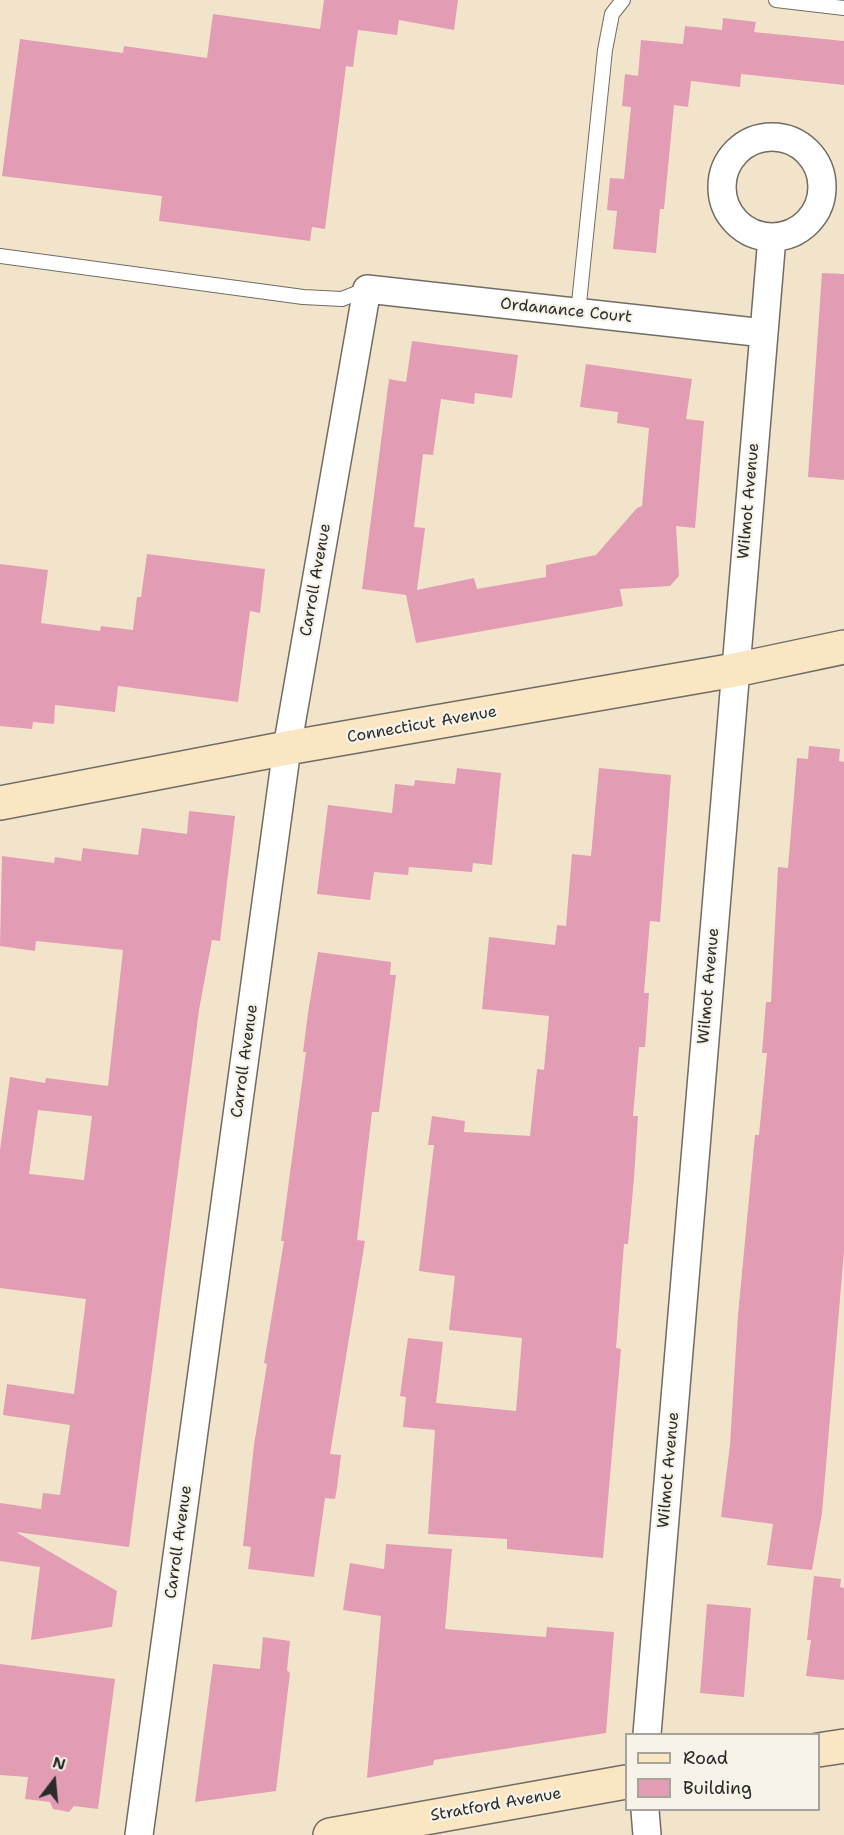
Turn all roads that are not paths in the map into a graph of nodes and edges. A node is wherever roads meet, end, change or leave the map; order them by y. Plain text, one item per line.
1 (623, 0) edge
2 (776, 0) edge
3 (844, 8) edge
4 (772, 237) dead end
5 (0, 256) edge
6 (367, 289) junction
7 (578, 313) junction
8 (764, 333) junction
9 (844, 647) edge
10 (735, 670) junction
11 (287, 748) junction
12 (0, 803) edge
13 (647, 1733) edge
14 (844, 1746) edge
15 (820, 1750) edge
16 (625, 1782) edge
17 (645, 1811) edge
18 (139, 1835) edge
19 (330, 1835) edge
20 (647, 1835) edge

1 - 7 lane
2 - 3 lane
4 - 8 street, Wilmot Avenue
5 - 6 lane
6 - 7 street, Ordanance Court
6 - 11 street, Carroll Avenue
7 - 8 street, Ordanance Court
8 - 10 street, Wilmot Avenue
9 - 10 main road, Connecticut Avenue
10 - 11 main road, Connecticut Avenue
10 - 13 street, Wilmot Avenue
11 - 12 main road, Connecticut Avenue
11 - 18 street, Carroll Avenue
14 - 15 main road
16 - 19 main road, Stratford Avenue
17 - 20 street

